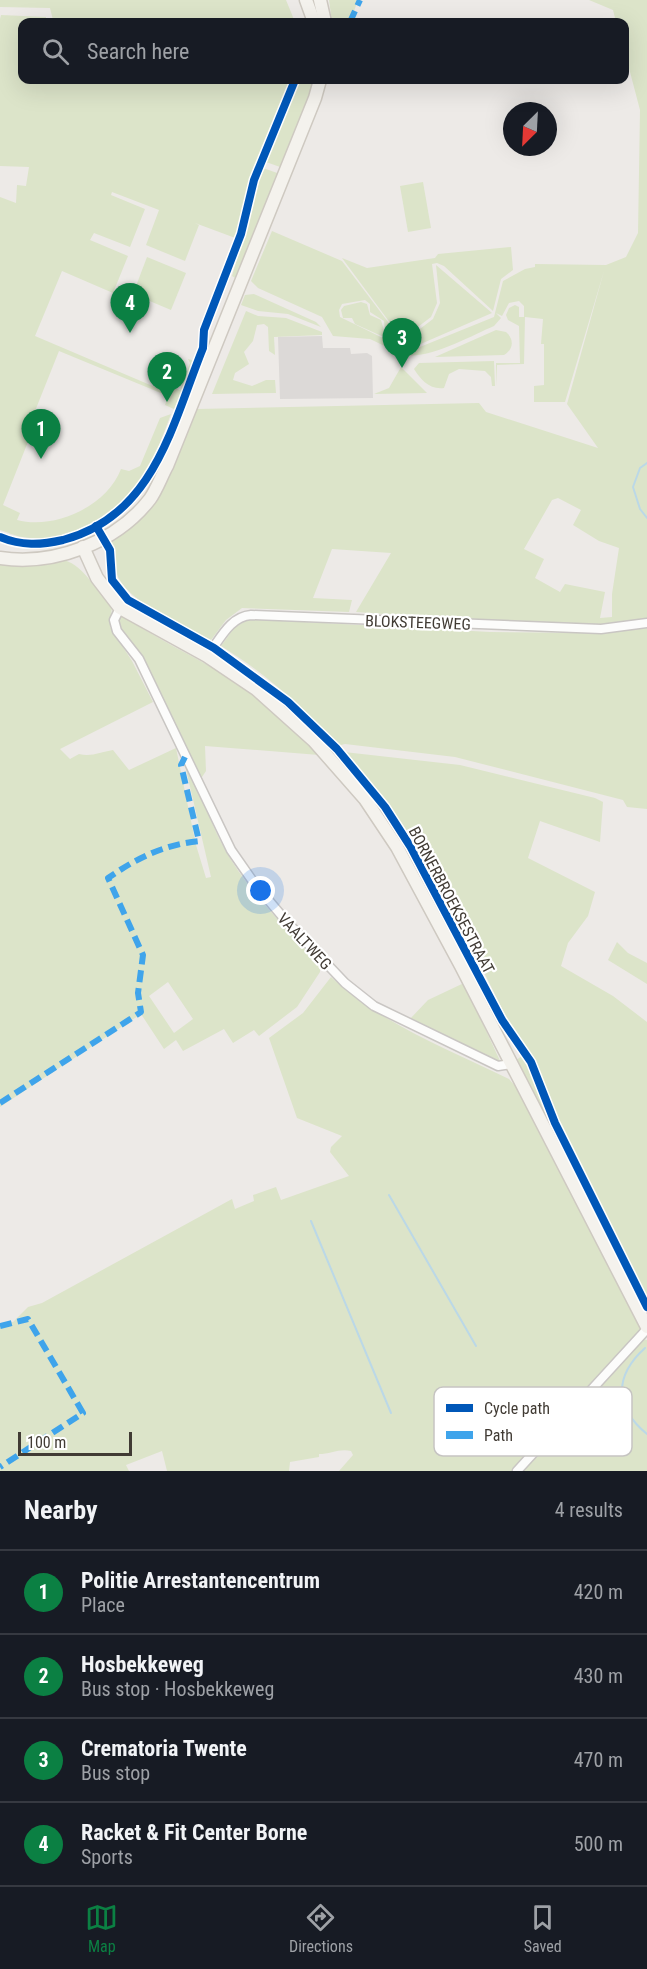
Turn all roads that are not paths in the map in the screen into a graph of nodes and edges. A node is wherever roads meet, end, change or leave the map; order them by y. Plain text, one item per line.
1 (306, 0) edge
2 (320, 0) edge
3 (313, 18) edge
4 (324, 18) edge
5 (319, 84) edge
6 (83, 547) junction
7 (0, 558) edge
8 (120, 608) junction
9 (647, 623) edge
10 (207, 656) junction
11 (511, 1064) junction
12 (647, 1328) edge
13 (593, 1387) edge
14 (531, 1456) edge
15 (517, 1471) edge

1 - 3 main road
2 - 4 main road
5 - 6 main road
6 - 7 main road
6 - 8 main road, BORNERBROEKSESTRAAT
8 - 10 main road, BORNERBROEKSESTRAAT
8 - 11 street, VAALTWEG
9 - 10 street, BLOKSTEEGWEG
10 - 11 main road, BORNERBROEKSESTRAAT
11 - 12 main road, BORNERBROEKSESTRAAT
12 - 13 street
14 - 15 street

